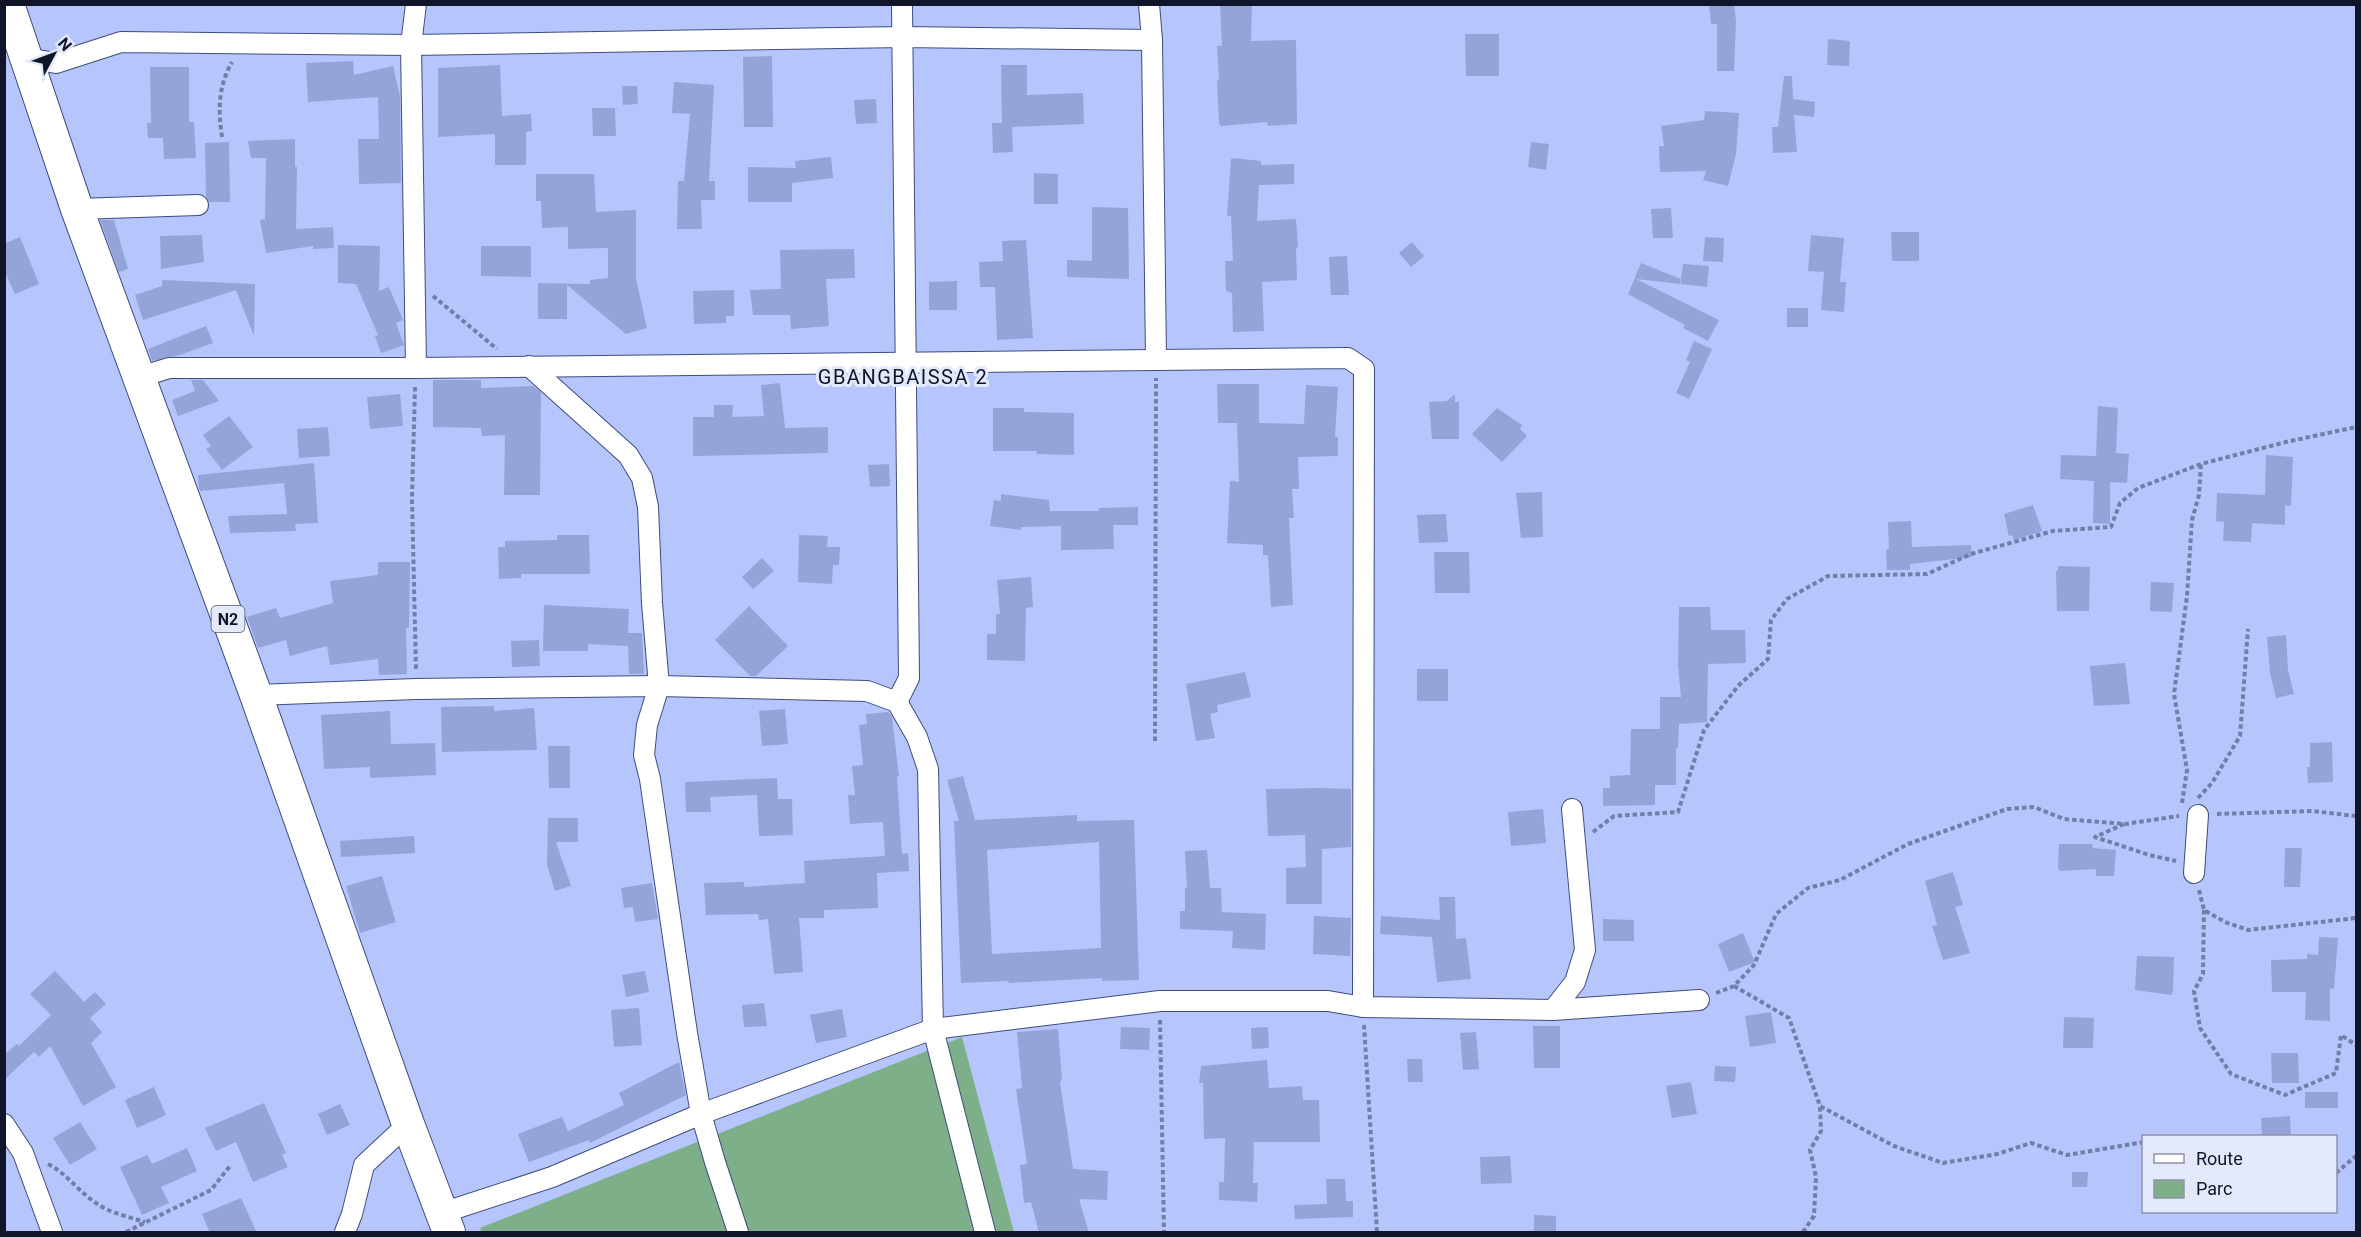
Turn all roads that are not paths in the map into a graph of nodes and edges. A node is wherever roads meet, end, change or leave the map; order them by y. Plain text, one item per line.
1 (8, 4) edge
2 (416, 4) edge
3 (902, 4) edge
4 (1149, 4) edge
5 (903, 37) junction
6 (1152, 40) junction
7 (411, 45) junction
8 (26, 58) junction
9 (198, 205) dead end
10 (77, 209) junction
11 (1156, 360) junction
12 (904, 362) junction
13 (523, 366) junction
14 (416, 368) junction
15 (140, 377) junction
16 (659, 686) junction
17 (256, 695) junction
18 (897, 702) junction
19 (2192, 806) road end
20 (1572, 808) dead end
21 (2194, 873) road end
22 (1700, 1000) road end
23 (1363, 1006) junction
24 (1553, 1010) junction
25 (933, 1029) junction
26 (701, 1114) junction
27 (4, 1124) edge
28 (408, 1124) junction
29 (446, 1223) edge
30 (978, 1229) edge
31 (52, 1233) edge
32 (345, 1233) edge
33 (738, 1233) edge

1 - 8 highway, N2
2 - 7 street
3 - 5 street
4 - 6 street
5 - 6 street
5 - 7 street
5 - 12 street
6 - 11 street
7 - 8 street
7 - 14 street
8 - 10 highway, N2
9 - 10 street
10 - 15 highway, N2
11 - 12 street
11 - 23 street
12 - 13 street
12 - 18 street
13 - 14 street
13 - 16 street
14 - 15 street
15 - 17 highway, N2
16 - 17 street
16 - 18 street
16 - 26 street
17 - 28 highway, N2
18 - 25 street
19 - 21 street
20 - 24 street
22 - 24 street
23 - 24 street
23 - 25 street
25 - 26 street
25 - 30 street
26 - 29 street
26 - 33 street
27 - 31 street
28 - 29 highway, N2
28 - 32 street

